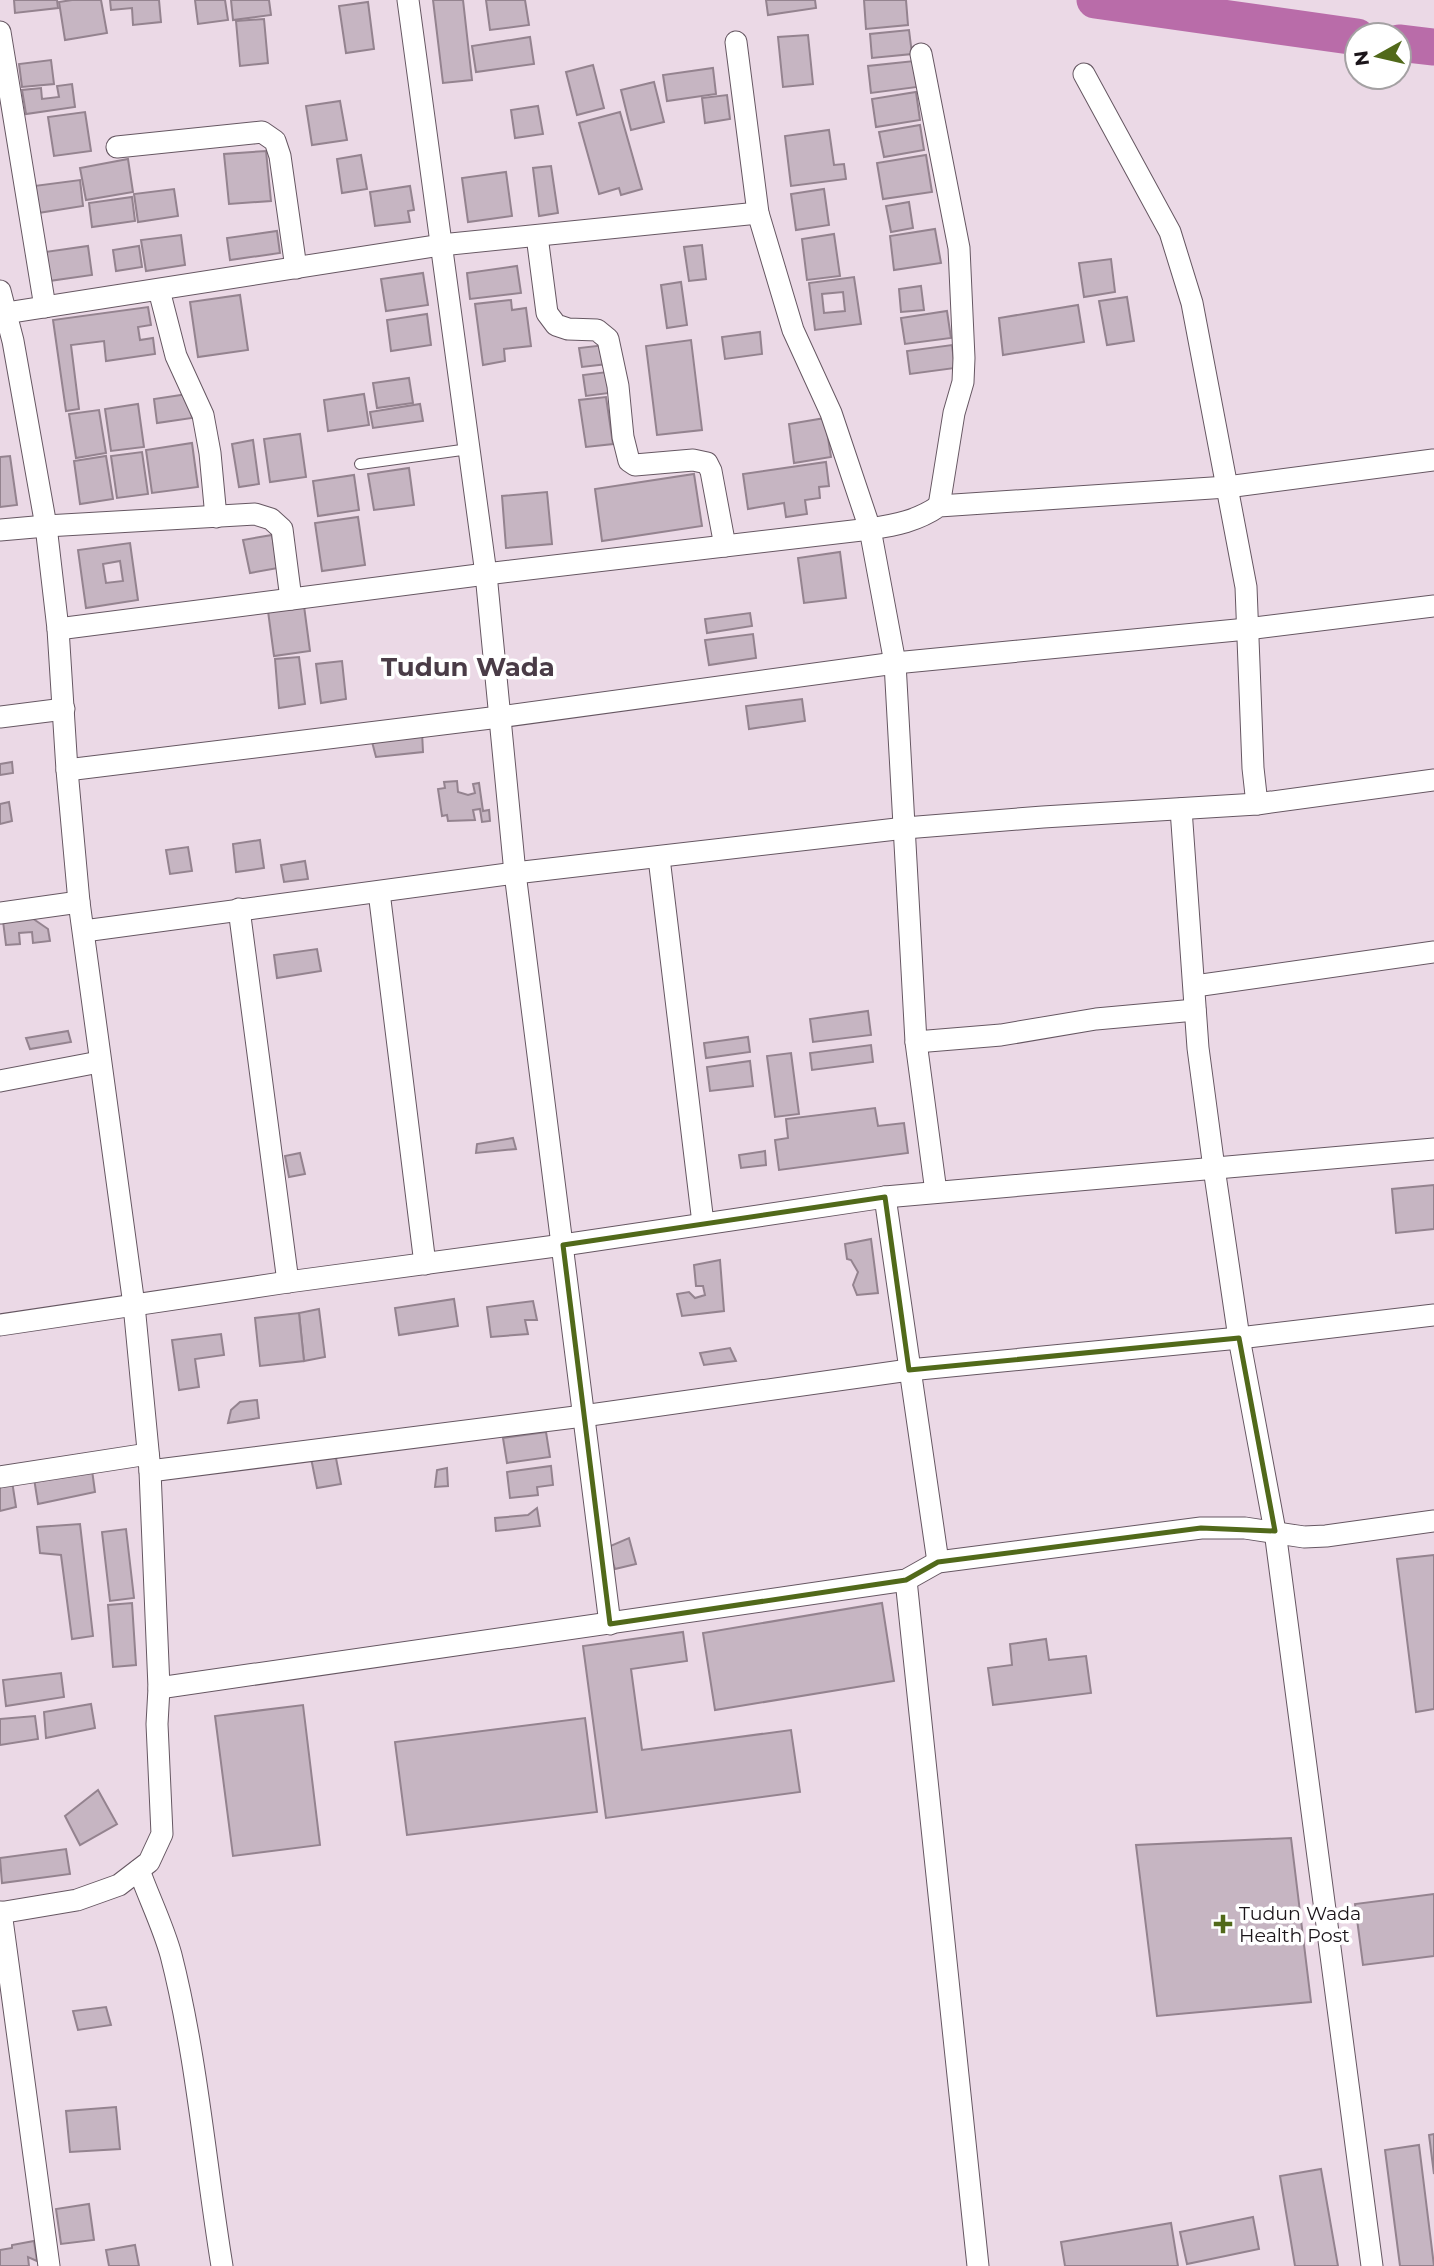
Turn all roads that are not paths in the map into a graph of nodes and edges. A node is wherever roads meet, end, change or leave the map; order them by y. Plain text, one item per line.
1 (408, 0) edge
2 (0, 32) edge
3 (736, 42) dead end
4 (921, 54) dead end
5 (1084, 74) dead end
6 (117, 148) dead end
7 (758, 212) junction
8 (537, 236) junction
9 (441, 245) junction
10 (296, 268) junction
11 (159, 290) junction
12 (0, 291) edge
13 (45, 307) junction
14 (6, 313) junction
15 (6, 342) edge
16 (469, 449) junction
17 (1433, 460) edge
18 (360, 464) dead end
19 (1227, 487) junction
20 (939, 506) junction
21 (216, 517) junction
22 (46, 526) junction
23 (870, 529) junction
24 (0, 530) edge
25 (725, 546) junction
26 (486, 574) junction
27 (291, 599) junction
28 (1434, 607) edge
29 (58, 629) junction
30 (1247, 629) junction
31 (895, 663) junction
32 (64, 709) junction
33 (0, 717) edge
34 (499, 717) junction
35 (67, 770) junction
36 (1434, 780) edge
37 (1257, 804) junction
38 (1181, 808) junction
39 (905, 828) junction
40 (659, 858) junction
41 (515, 873) junction
42 (379, 891) junction
43 (79, 902) junction
44 (239, 909) junction
45 (0, 913) edge
46 (83, 931) junction
47 (1434, 952) edge
48 (1195, 986) junction
49 (1195, 1010) junction
50 (916, 1042) junction
51 (99, 1062) junction
52 (0, 1081) edge
53 (1434, 1149) edge
54 (1214, 1168) junction
55 (936, 1192) junction
56 (885, 1197) junction
57 (703, 1223) junction
58 (563, 1245) junction
59 (425, 1264) junction
60 (288, 1282) junction
61 (134, 1305) junction
62 (1434, 1315) edge
63 (0, 1325) edge
64 (1239, 1338) junction
65 (909, 1370) junction
66 (583, 1416) junction
67 (149, 1463) junction
68 (0, 1477) edge
69 (1434, 1521) edge
70 (1275, 1531) junction
71 (938, 1562) junction
72 (905, 1580) junction
73 (610, 1624) junction
74 (159, 1688) junction
75 (139, 1870) junction
76 (1, 1912) edge
77 (49, 2266) edge
78 (222, 2266) edge
79 (978, 2266) edge
80 (1373, 2266) edge

1 - 9 street
2 - 13 street
3 - 7 street
4 - 20 street
5 - 19 street
6 - 10 street
7 - 8 street
7 - 23 street
8 - 9 street
8 - 25 street
9 - 10 street
9 - 16 street
10 - 11 street
11 - 13 street
11 - 21 street
12 - 14 street
13 - 14 street
14 - 15 street
15 - 22 street
16 - 18 lane
16 - 26 street
17 - 19 street
19 - 20 street
19 - 30 street
20 - 23 street
21 - 22 street
21 - 27 street
22 - 24 street
22 - 29 street
23 - 25 street
23 - 31 street
25 - 26 street
26 - 27 street
26 - 34 street
27 - 29 street
28 - 30 street
29 - 32 street
30 - 31 street
30 - 37 street
31 - 34 street
31 - 39 street
32 - 33 street
32 - 35 street
34 - 35 street
34 - 41 street
35 - 43 street
36 - 37 street
37 - 38 street
38 - 39 street
38 - 48 street
39 - 40 street
39 - 50 street
40 - 41 street
40 - 57 street
41 - 42 street
41 - 58 street
42 - 44 street
42 - 59 street
43 - 45 street
43 - 46 street
44 - 46 street
44 - 60 street
46 - 51 street
47 - 48 street
48 - 49 street
49 - 50 street
49 - 54 street
50 - 55 street
51 - 52 street
51 - 61 street
53 - 54 street
54 - 55 street
54 - 64 street
55 - 56 street
56 - 57 street
56 - 65 street
57 - 58 street
58 - 59 street
58 - 66 street
59 - 60 street
60 - 61 street
61 - 63 street
61 - 67 street
62 - 64 street
64 - 65 street
64 - 70 street
65 - 66 street
65 - 71 street
66 - 67 street
66 - 73 street
67 - 68 street
67 - 74 street
69 - 70 street
70 - 71 street
70 - 80 street
71 - 72 street
72 - 73 street
72 - 79 street
73 - 74 street
74 - 75 street
75 - 76 street
75 - 78 street
76 - 77 street

